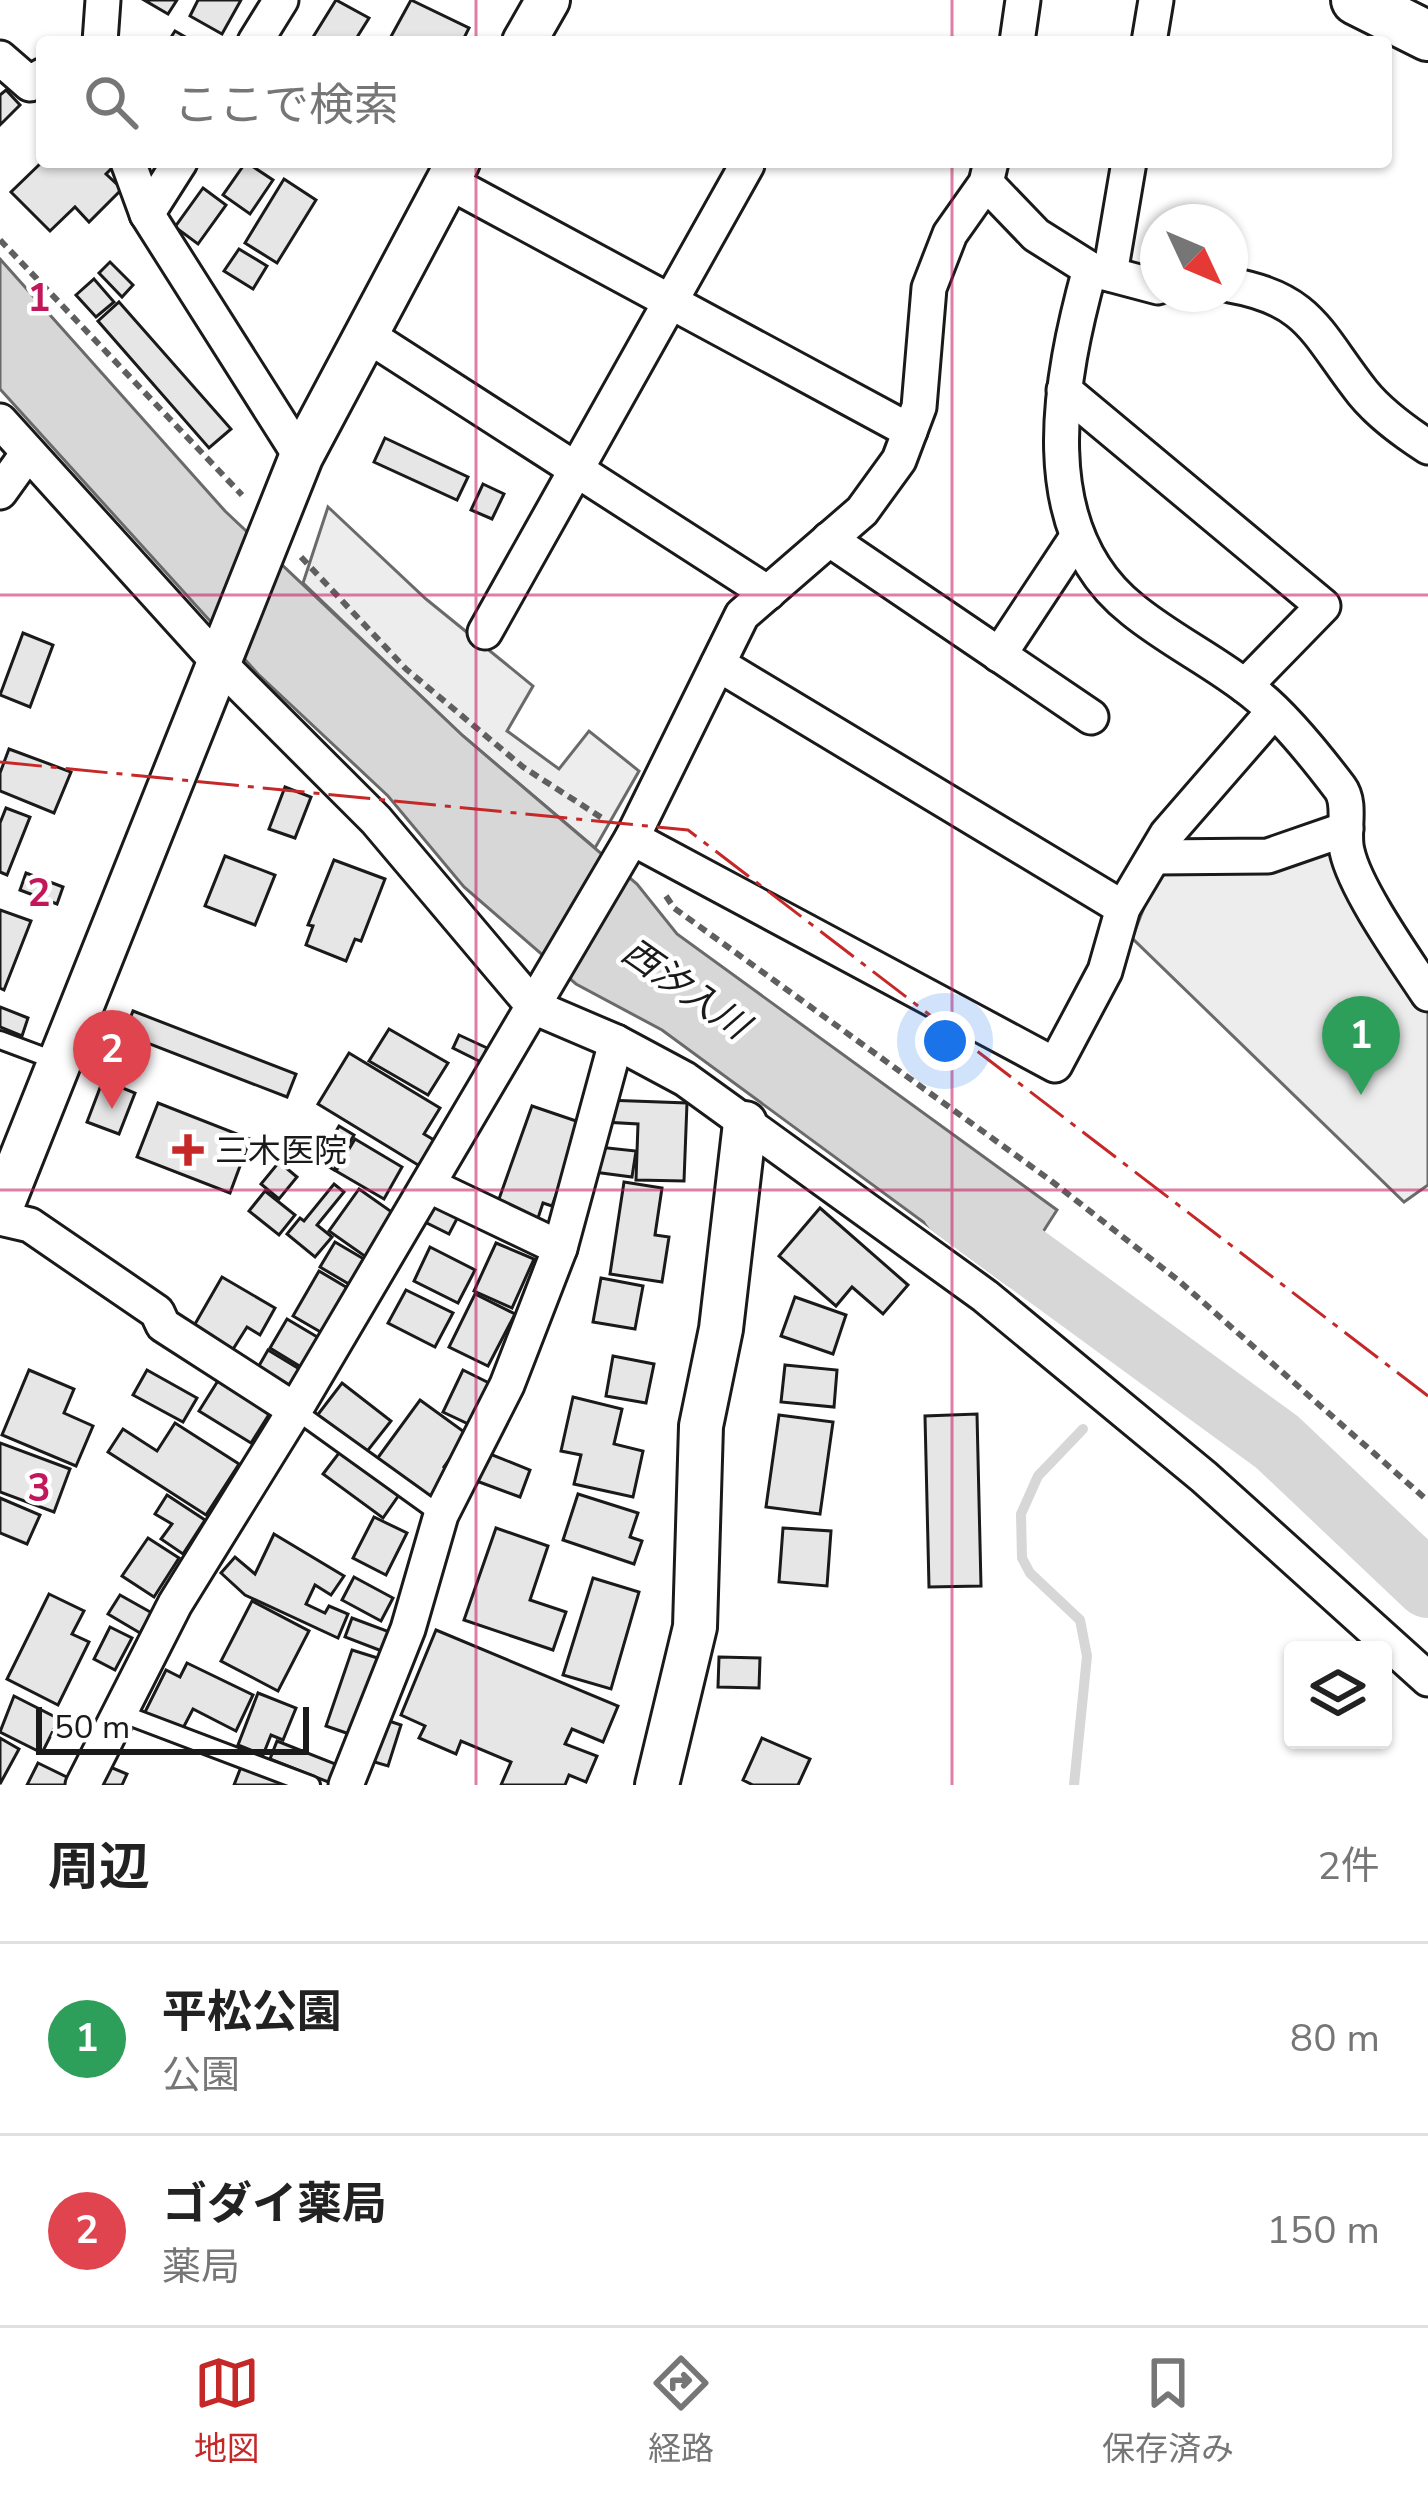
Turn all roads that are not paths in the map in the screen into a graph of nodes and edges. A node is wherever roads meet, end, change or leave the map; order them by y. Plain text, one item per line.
1 (103, 0) edge
2 (280, 0) edge
3 (548, 0) edge
4 (1023, 0) edge
5 (1156, 0) edge
6 (1356, 0) edge
7 (97, 36) edge
8 (258, 36) edge
9 (527, 36) edge
10 (1017, 36) edge
11 (1150, 36) edge
12 (1428, 37) edge
13 (0, 58) edge
14 (36, 80) edge
15 (130, 168) edge
16 (176, 168) edge
17 (745, 168) edge
18 (1127, 168) edge
19 (453, 171) edge
20 (988, 173) edge
21 (148, 214) junction
22 (1100, 271) junction
23 (1140, 282) edge
24 (1248, 289) edge
25 (670, 304) junction
26 (367, 335) junction
27 (1064, 390) junction
28 (0, 421) edge
29 (910, 431) junction
30 (1428, 447) edge
31 (28, 453) junction
32 (301, 457) junction
33 (577, 471) junction
34 (0, 492) edge
35 (1077, 537) junction
36 (829, 539) junction
37 (767, 593) junction
38 (485, 632) dead end
39 (999, 655) junction
40 (220, 664) junction
41 (718, 664) junction
42 (1244, 686) junction
43 (1273, 712) junction
44 (1091, 717) dead end
45 (1346, 830) junction
46 (632, 838) junction
47 (1155, 857) junction
48 (1123, 908) junction
49 (1428, 994) edge
50 (534, 1007) junction
51 (0, 1040) edge
52 (616, 1042) junction
53 (60, 1062) junction
54 (745, 1123) junction
55 (428, 1185) junction
56 (0, 1215) edge
57 (560, 1247) junction
58 (295, 1410) junction
59 (441, 1515) junction
60 (1428, 1679) edge
61 (118, 1712) junction
62 (83, 1785) edge
63 (311, 1785) edge
64 (346, 1785) edge
65 (657, 1785) edge

1 - 7 street
2 - 8 street
3 - 9 street
4 - 10 street
5 - 11 street
6 - 12 main road
13 - 14 street
15 - 21 street
16 - 21 street
17 - 25 street
18 - 22 street
19 - 25 street
19 - 26 street
20 - 22 street
20 - 29 street
21 - 32 street
22 - 23 street
22 - 27 street
24 - 30 street
25 - 29 street
25 - 33 street
26 - 32 street
26 - 33 street
27 - 35 street
27 - 42 street
28 - 31 street
29 - 36 street
31 - 34 street
31 - 40 street
32 - 40 street
33 - 37 street
33 - 38 street
35 - 39 street
35 - 42 street
36 - 37 street
36 - 39 street
37 - 41 street
39 - 44 street
40 - 50 street
40 - 53 street
41 - 46 street
41 - 48 street
42 - 43 street
43 - 45 street
43 - 47 street
45 - 47 street
45 - 49 street
46 - 48 street
46 - 50 street
47 - 48 street
50 - 52 street
50 - 55 street
51 - 53 lane
52 - 54 street
52 - 57 street
53 - 56 street
54 - 60 street
54 - 65 street
55 - 57 street
55 - 58 street
56 - 58 street
57 - 59 street
58 - 59 lane
58 - 61 street
59 - 64 street
61 - 62 street
61 - 63 lane

